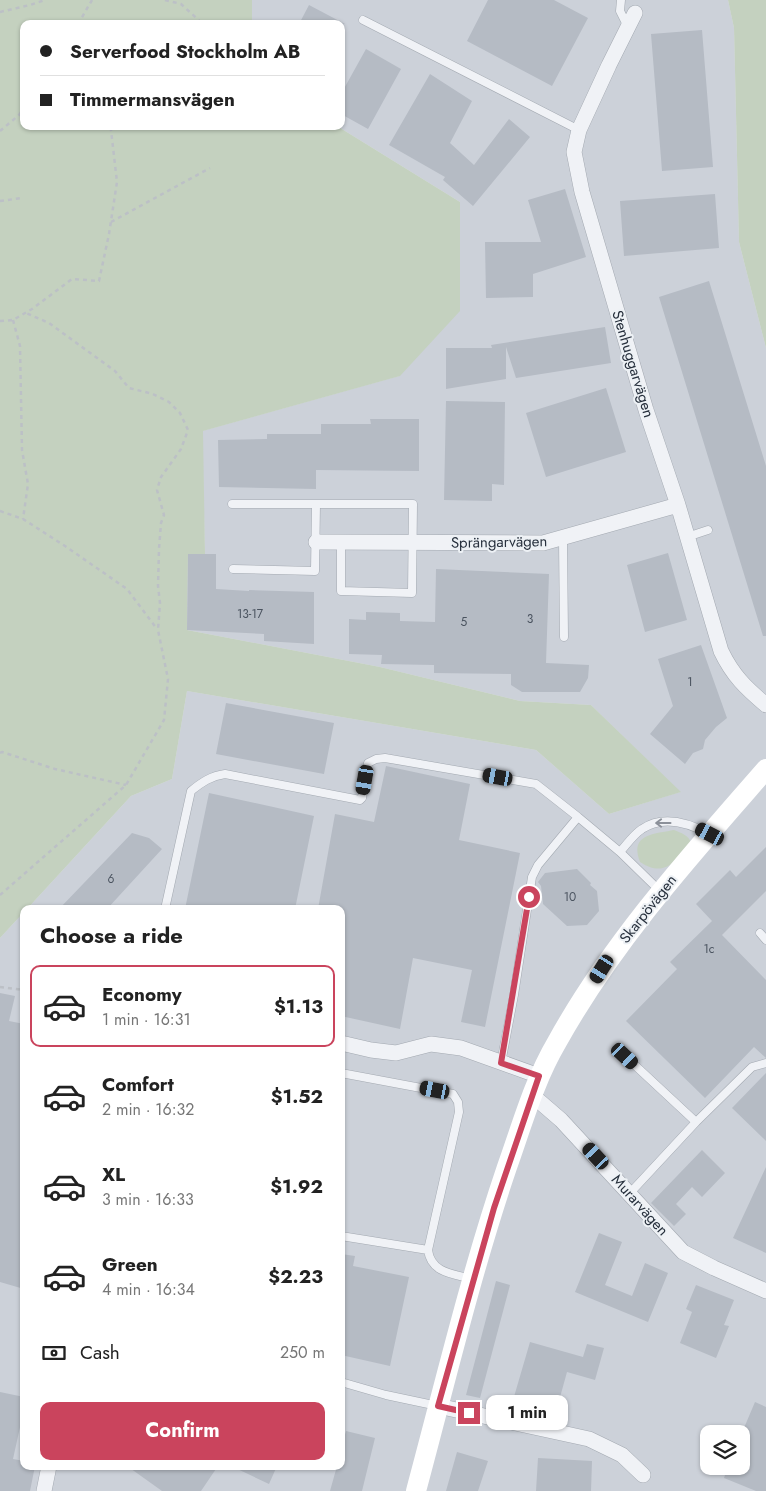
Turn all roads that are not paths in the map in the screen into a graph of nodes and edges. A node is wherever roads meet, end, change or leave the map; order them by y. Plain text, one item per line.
1 (621, 0) edge
2 (635, 13) dead end
3 (363, 20) dead end
4 (628, 27) junction
5 (579, 130) junction
6 (232, 504) dead end
7 (316, 504) junction
8 (678, 505) junction
9 (708, 530) dead end
10 (687, 537) junction
11 (564, 539) junction
12 (316, 542) junction
13 (341, 542) junction
14 (413, 542) junction
15 (233, 569) dead end
16 (564, 637) dead end
17 (766, 705) edge
18 (766, 769) edge
19 (578, 817) junction
20 (710, 834) junction
21 (620, 852) junction
22 (660, 891) junction
23 (166, 905) edge
24 (760, 933) dead end
25 (766, 940) edge
26 (345, 1045) edge
27 (625, 1056) dead end
28 (501, 1063) junction
29 (766, 1063) edge
30 (345, 1074) edge
31 (539, 1076) junction
32 (532, 1095) junction
33 (696, 1122) junction
34 (630, 1193) junction
35 (345, 1237) edge
36 (428, 1250) junction
37 (472, 1279) junction
38 (766, 1291) edge
39 (345, 1383) edge
40 (438, 1406) junction
41 (48, 1470) edge
42 (643, 1475) dead end
43 (44, 1491) edge
44 (416, 1491) edge

1 - 4 lane
2 - 4 street, Stenhuggarvägen
3 - 5 lane
4 - 5 street, Stenhuggarvägen
5 - 8 street, Stenhuggarvägen
6 - 7 lane
7 - 12 lane
7 - 14 lane
8 - 10 street, Stenhuggarvägen
8 - 11 street, Sprängarvägen
9 - 10 lane
10 - 17 street, Stenhuggarvägen
11 - 14 street, Sprängarvägen
11 - 16 lane
12 - 13 street, Sprängarvägen
12 - 15 lane
13 - 14 street, Sprängarvägen
13 - 14 lane
18 - 20 street, Skarpövägen
19 - 21 lane
19 - 23 lane
19 - 28 lane
20 -> 21 lane
20 - 22 street, Skarpövägen
21 - 22 lane
22 - 31 street, Skarpövägen
24 - 25 lane
26 - 28 street
27 - 33 lane
28 - 31 street
29 - 33 lane
30 - 36 lane
31 - 32 street, Skarpövägen
32 - 34 street, Murarvägen
32 - 37 street, Skarpövägen
33 - 34 lane
34 - 38 street, Murarvägen
35 - 36 lane
36 - 37 lane
37 - 40 street, Skarpövägen
39 - 40 lane
40 - 42 street
40 - 44 street, Skarpövägen
41 - 43 street

